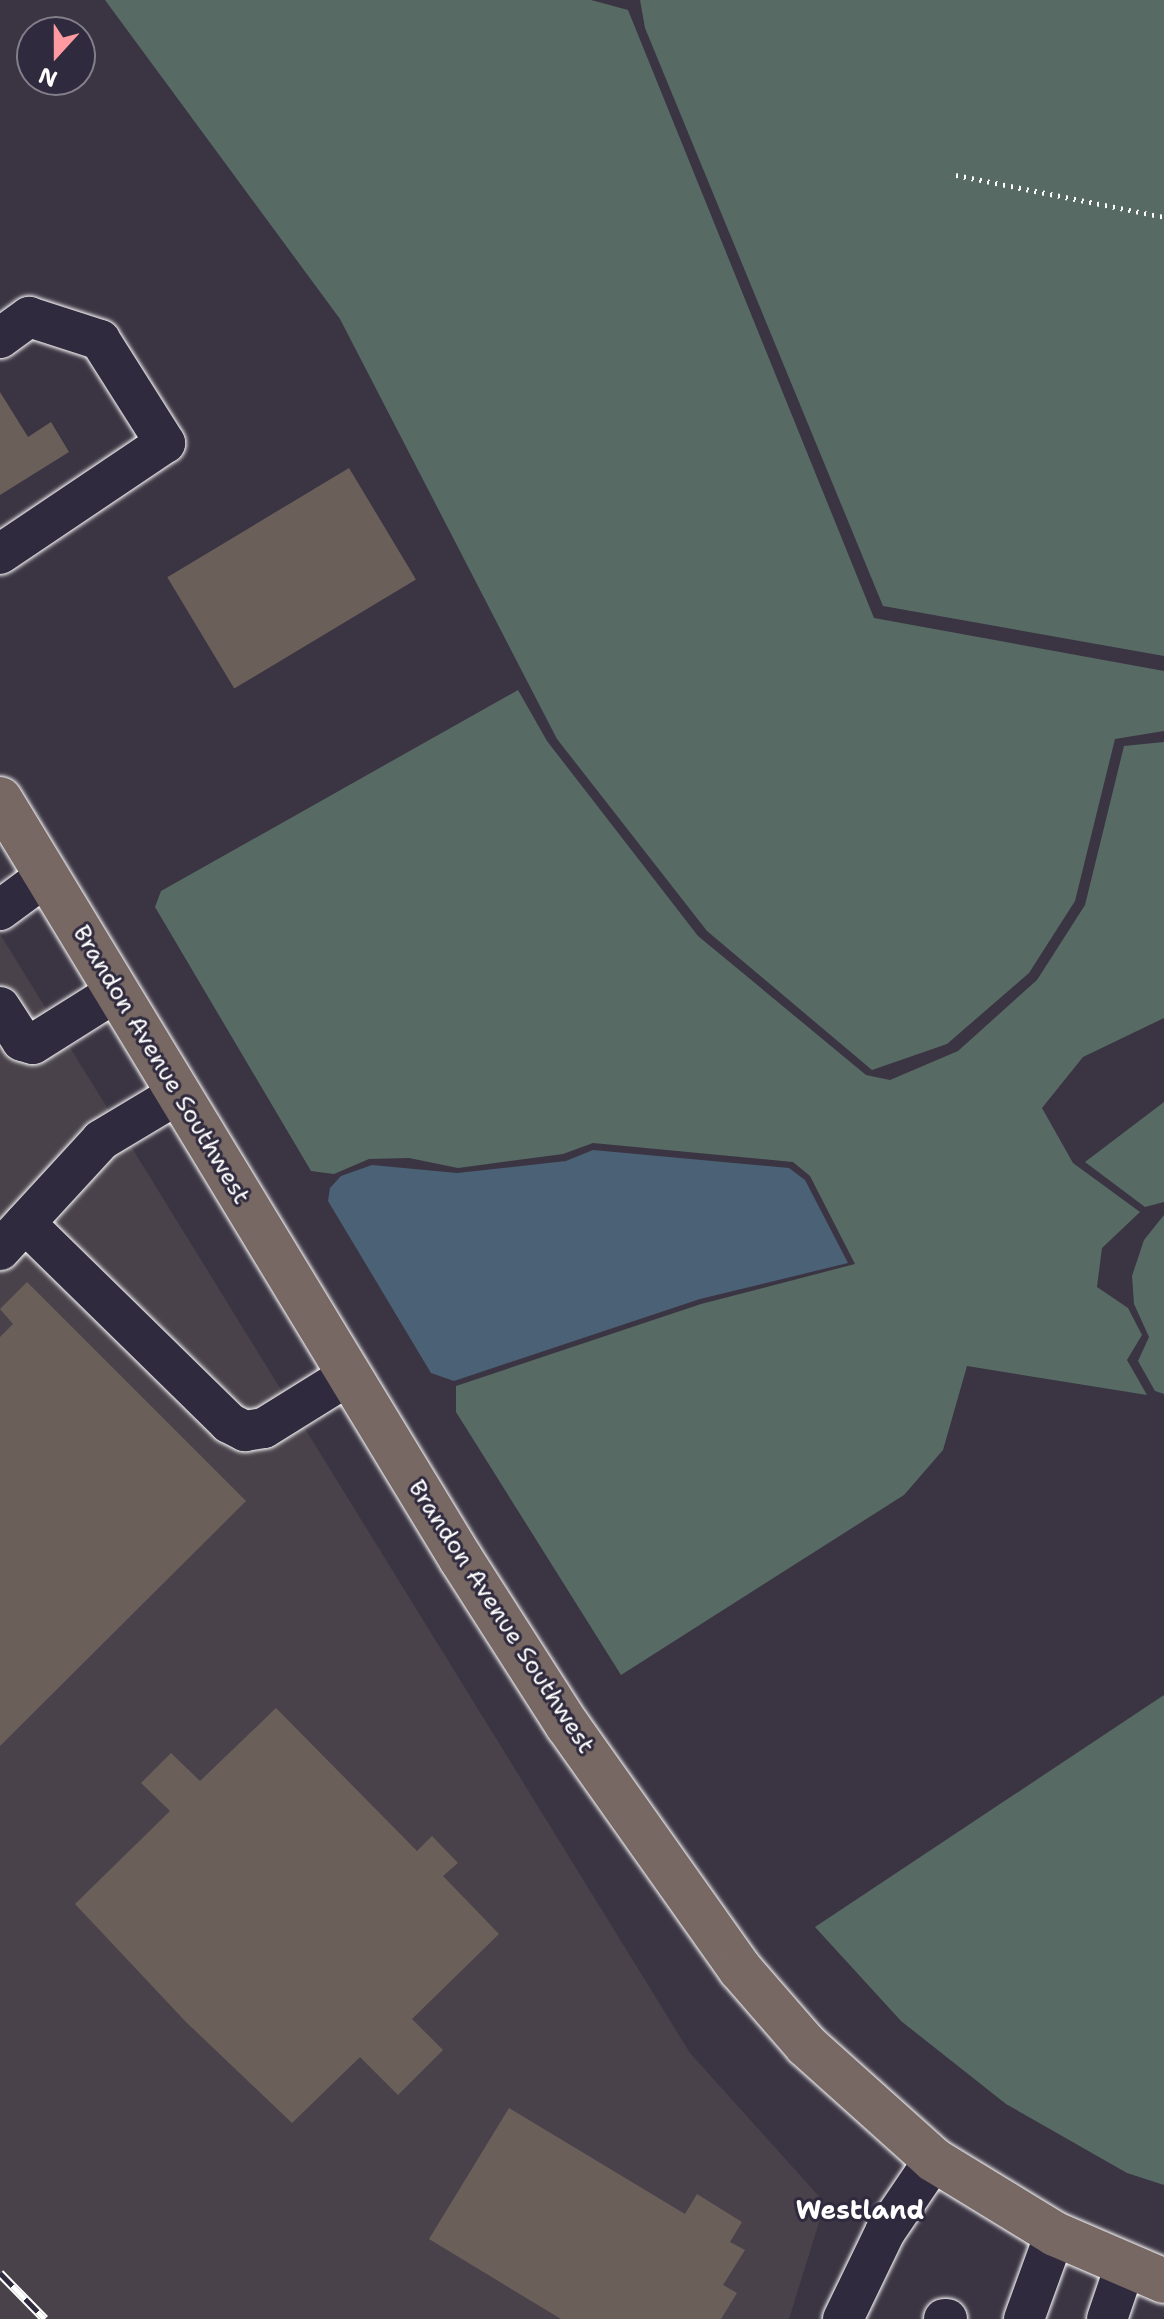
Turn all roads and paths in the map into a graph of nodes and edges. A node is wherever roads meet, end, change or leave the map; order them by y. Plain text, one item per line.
1 (956, 175) dead end
2 (1164, 217) edge
3 (0, 338) edge
4 (0, 554) edge
5 (3, 812) edge
6 (46, 876) junction
7 (0, 910) edge
8 (116, 992) junction
9 (0, 1007) edge
10 (178, 1094) junction
11 (12, 1237) edge
12 (349, 1375) junction
13 (934, 2160) junction
14 (1055, 2234) junction
15 (1145, 2274) edge
16 (843, 2319) edge
17 (1024, 2319) edge
18 (1107, 2319) edge

1 - 2 path
3 - 4 lane
5 - 6 main road, Brandon Avenue Southwest
6 - 7 lane
6 - 8 main road, Brandon Avenue Southwest
8 - 9 lane
8 - 10 main road, Brandon Avenue Southwest
10 - 11 lane
10 - 12 main road, Brandon Avenue Southwest
11 - 12 lane
12 - 13 main road, Brandon Avenue Southwest
13 - 14 main road, Brandon Avenue Southwest
13 - 16 lane
14 - 15 main road, Brandon Avenue Southwest
14 - 17 lane
15 - 18 lane

